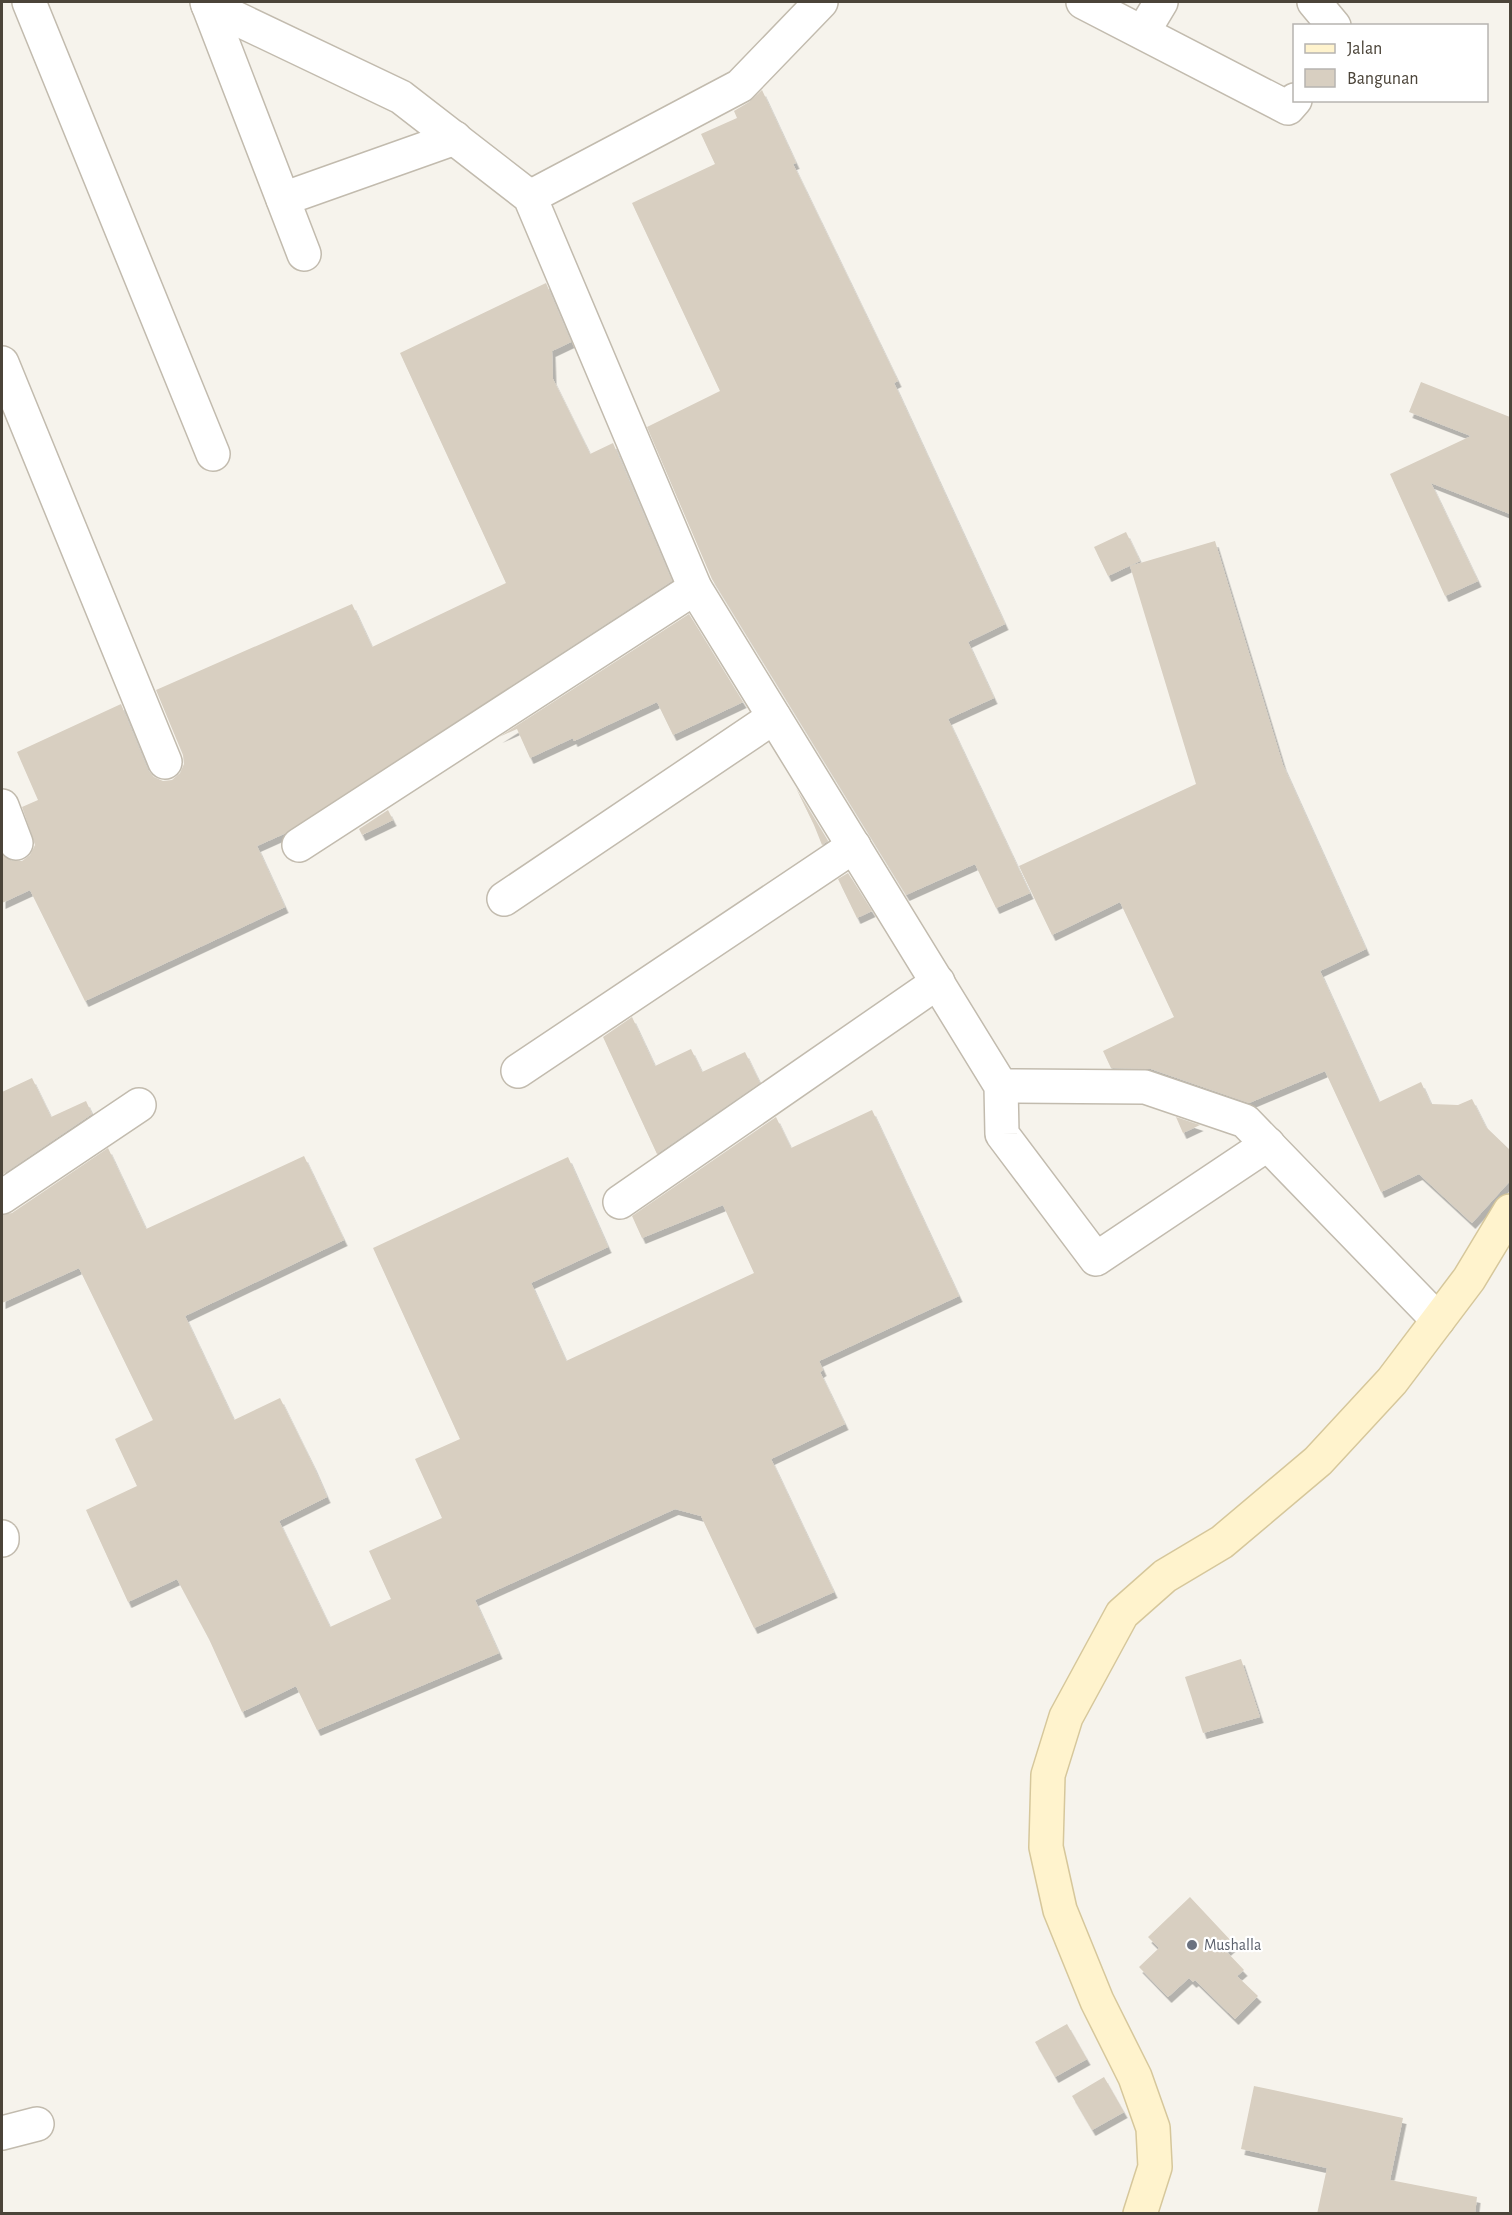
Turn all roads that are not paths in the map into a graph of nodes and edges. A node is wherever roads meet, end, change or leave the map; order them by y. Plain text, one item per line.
1 (29, 2) edge
2 (821, 2) edge
3 (1083, 2) edge
4 (1161, 2) edge
5 (1314, 2) edge
6 (208, 3) edge
7 (1332, 24) edge
8 (1143, 32) junction
9 (1293, 102) edge
10 (455, 138) junction
11 (530, 197) junction
12 (283, 199) junction
13 (304, 254) dead end
14 (2, 363) edge
15 (213, 454) dead end
16 (695, 588) junction
17 (774, 717) junction
18 (165, 762) dead end
19 (2, 806) edge
20 (16, 843) dead end
21 (299, 845) dead end
22 (854, 846) junction
23 (504, 899) dead end
24 (938, 982) junction
25 (518, 1071) dead end
26 (1001, 1086) junction
27 (139, 1105) dead end
28 (1268, 1144) junction
29 (2, 1197) edge
30 (620, 1202) dead end
31 (1510, 1211) edge
32 (1438, 1320) junction
33 (37, 2124) dead end
34 (2, 2133) edge
35 (1140, 2214) edge

1 - 15 street
2 - 11 street
3 - 8 street
4 - 8 street
5 - 7 street
6 - 10 street
6 - 12 street
8 - 9 street
10 - 11 street
10 - 12 street
11 - 16 street
12 - 13 street
14 - 18 street
16 - 17 street
16 - 21 street
17 - 22 street
17 - 23 street
19 - 20 street
22 - 24 street
22 - 25 street
24 - 26 street
24 - 30 street
26 - 28 street
26 - 28 street
27 - 29 street
28 - 32 street
31 - 32 street
32 - 35 street
33 - 34 street

